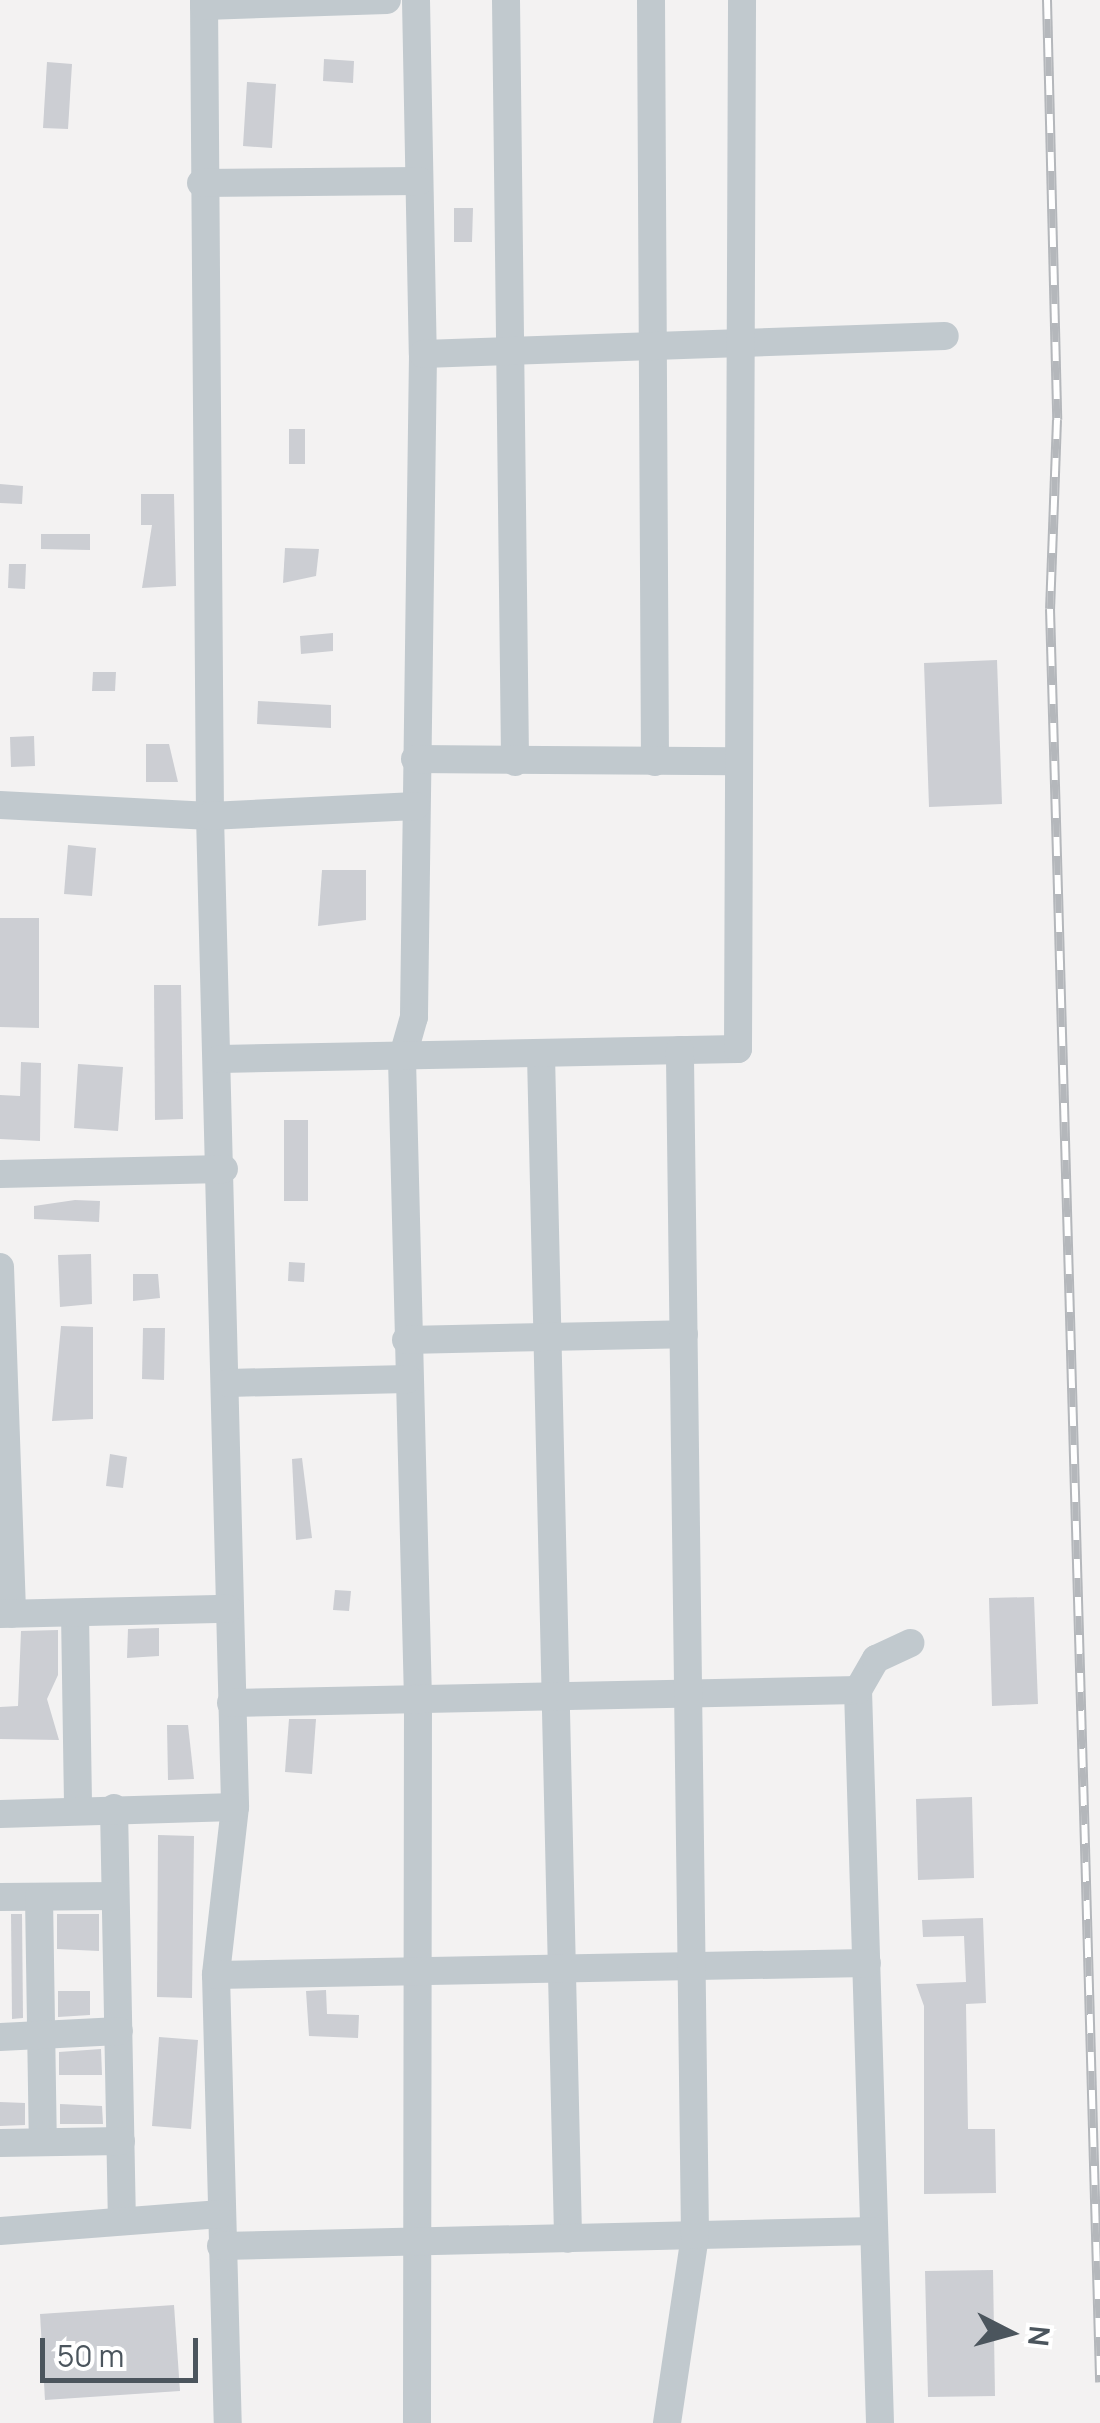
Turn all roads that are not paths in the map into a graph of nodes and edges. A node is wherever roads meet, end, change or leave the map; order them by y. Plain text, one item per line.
1 (388, 0) edge
2 (416, 0) edge
3 (506, 0) edge
4 (651, 0) edge
5 (742, 0) edge
6 (204, 3) edge
7 (420, 182) junction
8 (201, 184) junction
9 (945, 336) dead end
10 (747, 343) junction
11 (658, 346) junction
12 (514, 351) junction
13 (423, 354) junction
14 (415, 760) junction
15 (733, 761) junction
16 (516, 762) junction
17 (655, 762) junction
18 (0, 805) edge
19 (416, 806) junction
20 (210, 816) junction
21 (680, 1050) junction
22 (541, 1055) junction
23 (402, 1058) junction
24 (220, 1060) junction
25 (224, 1169) junction
26 (0, 1174) edge
27 (0, 1267) edge
28 (684, 1334) junction
29 (551, 1338) junction
30 (406, 1340) junction
31 (408, 1380) junction
32 (228, 1384) junction
33 (228, 1609) junction
34 (75, 1613) junction
35 (6, 1614) edge
36 (910, 1642) dead end
37 (858, 1690) junction
38 (687, 1694) junction
39 (562, 1696) junction
40 (418, 1698) junction
41 (231, 1702) junction
42 (235, 1807) junction
43 (114, 1808) junction
44 (78, 1810) junction
45 (0, 1814) edge
46 (115, 1896) junction
47 (0, 1897) edge
48 (38, 1897) junction
49 (868, 1963) junction
50 (689, 1965) junction
51 (567, 1968) junction
52 (418, 1972) junction
53 (216, 1975) junction
54 (118, 2031) junction
55 (41, 2035) junction
56 (0, 2037) edge
57 (44, 2141) junction
58 (122, 2141) junction
59 (0, 2142) edge
60 (220, 2214) junction
61 (122, 2222) junction
62 (0, 2231) edge
63 (874, 2232) junction
64 (694, 2236) junction
65 (568, 2240) junction
66 (410, 2244) junction
67 (221, 2246) junction
68 (228, 2423) edge
69 (417, 2423) edge
70 (667, 2423) edge
71 (880, 2423) edge

1 - 6 street
2 - 7 street
3 - 12 street
4 - 11 street
5 - 10 street
6 - 8 street
7 - 8 street
7 - 13 street
8 - 20 street
9 - 10 street
10 - 11 street
10 - 15 street
11 - 12 street
11 - 17 street
12 - 13 street
12 - 16 street
13 - 14 street
14 - 16 street
14 - 19 street
15 - 17 street
15 - 21 street
16 - 17 street
18 - 20 street
19 - 20 street
19 - 23 street
20 - 24 street
21 - 22 street
21 - 28 street
22 - 23 street
22 - 29 street
23 - 24 street
23 - 30 street
24 - 25 street
25 - 26 street
25 - 32 street
27 - 35 street
28 - 29 street
28 - 38 street
29 - 30 street
29 - 39 street
30 - 31 street
31 - 32 street
31 - 40 street
32 - 33 street
33 - 34 street
33 - 41 street
34 - 35 street
34 - 44 street
36 - 37 street
37 - 38 street
37 - 49 street
38 - 39 street
38 - 50 street
39 - 40 street
39 - 51 street
40 - 41 street
40 - 52 street
41 - 42 street
42 - 43 street
42 - 53 street
43 - 44 street
43 - 46 street
44 - 45 street
46 - 48 street
46 - 54 street
47 - 48 street
48 - 55 street
49 - 50 street
49 - 63 street
50 - 51 street
50 - 64 street
51 - 52 street
51 - 65 street
52 - 53 street
52 - 66 street
53 - 60 street
54 - 55 street
54 - 58 street
55 - 56 street
55 - 57 street
57 - 58 street
57 - 59 street
58 - 61 street
60 - 61 street
60 - 67 street
61 - 62 street
63 - 64 street
63 - 71 street
64 - 65 street
64 - 70 street
65 - 66 street
66 - 67 street
66 - 69 street
67 - 68 street

